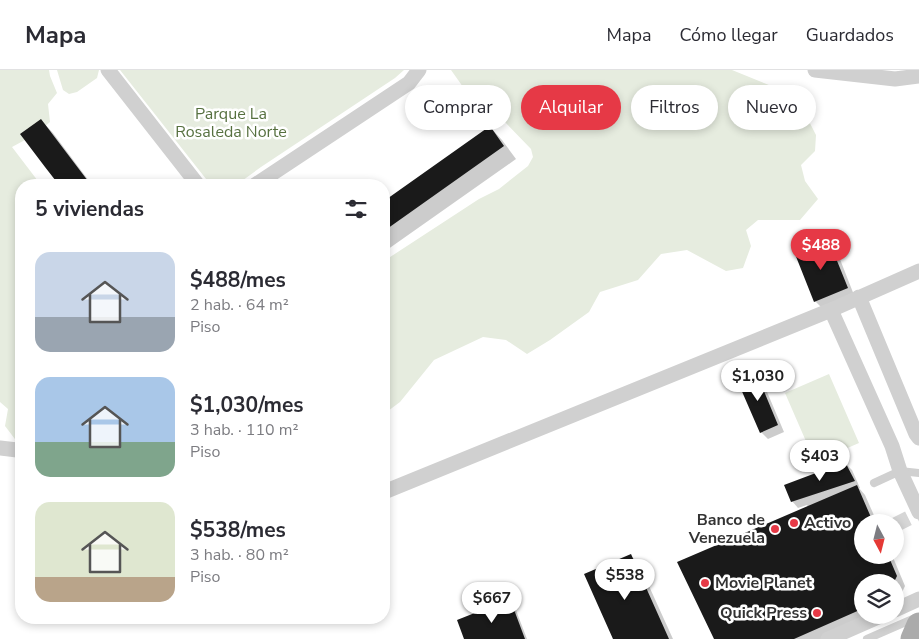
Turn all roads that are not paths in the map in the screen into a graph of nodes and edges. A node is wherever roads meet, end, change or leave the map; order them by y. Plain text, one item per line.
1 (108, 70) edge
2 (419, 70) edge
3 (815, 70) edge
4 (919, 76) edge
5 (193, 179) edge
6 (264, 179) edge
7 (919, 271) edge
8 (859, 297) junction
9 (831, 310) junction
10 (917, 436) edge
11 (892, 446) junction
12 (0, 448) edge
13 (15, 450) edge
14 (900, 471) junction
15 (919, 473) edge
16 (874, 483) dead end
17 (390, 490) edge
18 (919, 512) edge
19 (919, 599) edge
20 (904, 606) edge
21 (919, 616) edge
22 (862, 624) edge
23 (919, 625) edge
24 (828, 639) edge
25 (867, 639) edge
26 (913, 639) edge

1 - 5 street
2 - 6 street
3 - 4 street
7 - 8 street
8 - 9 street
8 - 10 street
9 - 11 street
9 - 17 street
10 - 11 street
11 - 14 street
12 - 13 street
14 - 15 lane
14 - 16 lane
14 - 18 street
19 - 20 street
21 - 25 lane
22 - 24 street
23 - 26 main road

